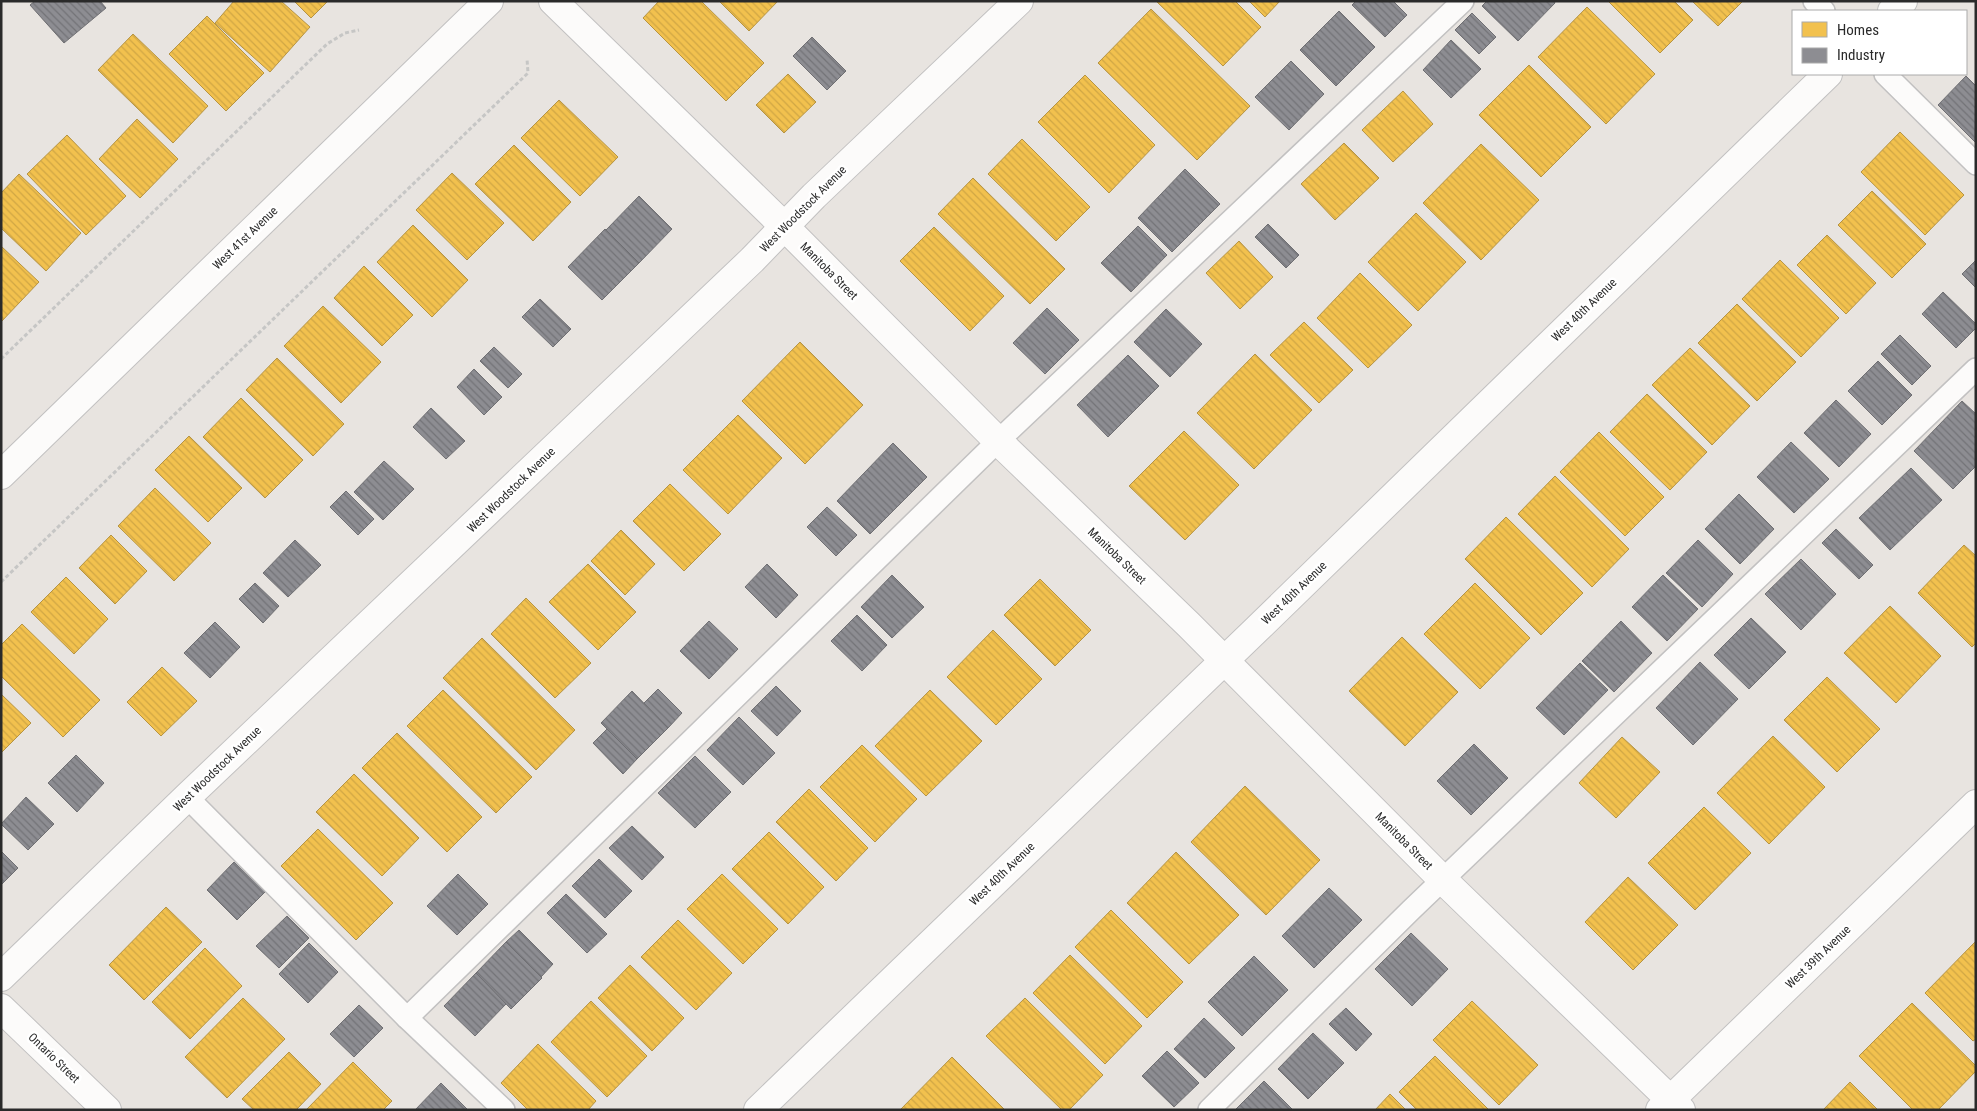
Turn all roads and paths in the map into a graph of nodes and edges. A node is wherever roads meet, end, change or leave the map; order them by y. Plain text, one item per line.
1 (488, 1) edge
2 (553, 1) edge
3 (1019, 1) edge
4 (1463, 1) edge
5 (1814, 1) edge
6 (1902, 1) edge
7 (1823, 10) edge
8 (1893, 10) edge
9 (359, 30) dead end
10 (527, 59) dead end
11 (1827, 75) edge
12 (1886, 75) edge
13 (1976, 164) edge
14 (785, 227) junction
15 (1, 359) edge
16 (1976, 369) edge
17 (998, 441) junction
18 (1, 475) edge
19 (1, 582) edge
20 (1223, 661) junction
21 (187, 797) junction
22 (1976, 804) edge
23 (1443, 880) junction
24 (1, 977) edge
25 (1, 1008) edge
26 (407, 1018) junction
27 (1670, 1106) edge
28 (107, 1110) edge
29 (504, 1110) edge
30 (758, 1110) edge
31 (1209, 1110) edge

1 - 18 street, West 41st Avenue
2 - 14 street, Manitoba Street
3 - 14 street, West Woodstock Avenue
4 - 17 lane
5 - 7 lane
6 - 8 street
9 - 15 path
10 - 19 path
11 - 20 street, West 40th Avenue
12 - 13 lane
14 - 17 street, Manitoba Street
14 - 21 street, West Woodstock Avenue
16 - 23 lane
17 - 20 street, Manitoba Street
17 - 26 lane
20 - 23 street, Manitoba Street
20 - 30 street, West 40th Avenue
21 - 24 street, West Woodstock Avenue
21 - 26 lane
22 - 27 street, West 39th Avenue
23 - 27 street, Manitoba Street
23 - 31 lane
25 - 28 street, Ontario Street
26 - 29 lane

